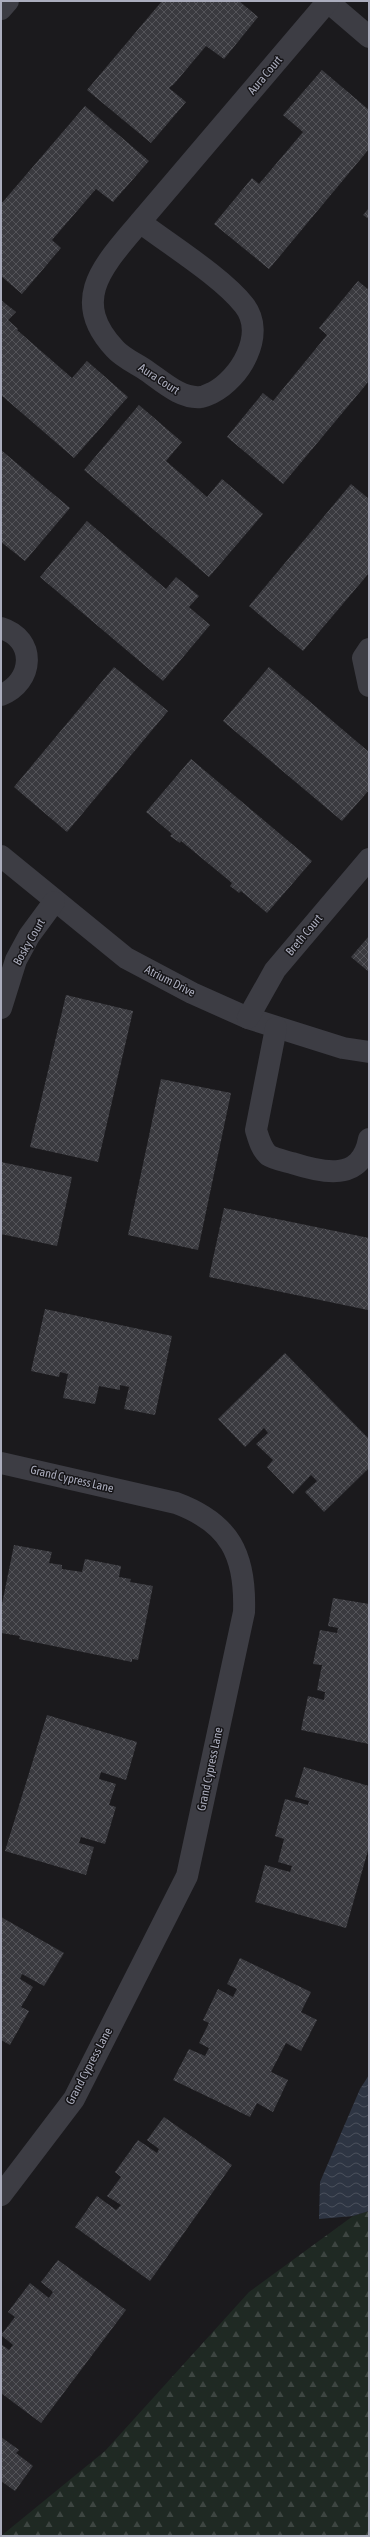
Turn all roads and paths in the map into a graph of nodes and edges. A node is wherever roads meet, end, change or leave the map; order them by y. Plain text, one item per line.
1 (8, 1) edge
2 (327, 1) edge
3 (1, 9) edge
4 (369, 37) edge
5 (140, 222) junction
6 (1, 628) edge
7 (369, 649) edge
8 (369, 686) edge
9 (1, 695) edge
10 (1, 856) edge
11 (369, 858) edge
12 (54, 902) junction
13 (1, 1008) edge
14 (248, 1018) junction
15 (276, 1028) junction
16 (369, 1052) edge
17 (369, 1139) edge
18 (1, 1463) edge
19 (1, 2195) edge

1 - 3 street
2 - 4 street
2 - 5 street, Aura Court
5 - 5 street, Aura Court
6 - 9 street
7 - 8 street
10 - 12 street, Atrium Drive
11 - 14 street, Breth Court
12 - 13 street, Bosky Court
12 - 14 street, Atrium Drive
14 - 15 street, Atrium Drive
15 - 16 street, Atrium Drive
15 - 17 street
18 - 19 street, Grand Cypress Lane

